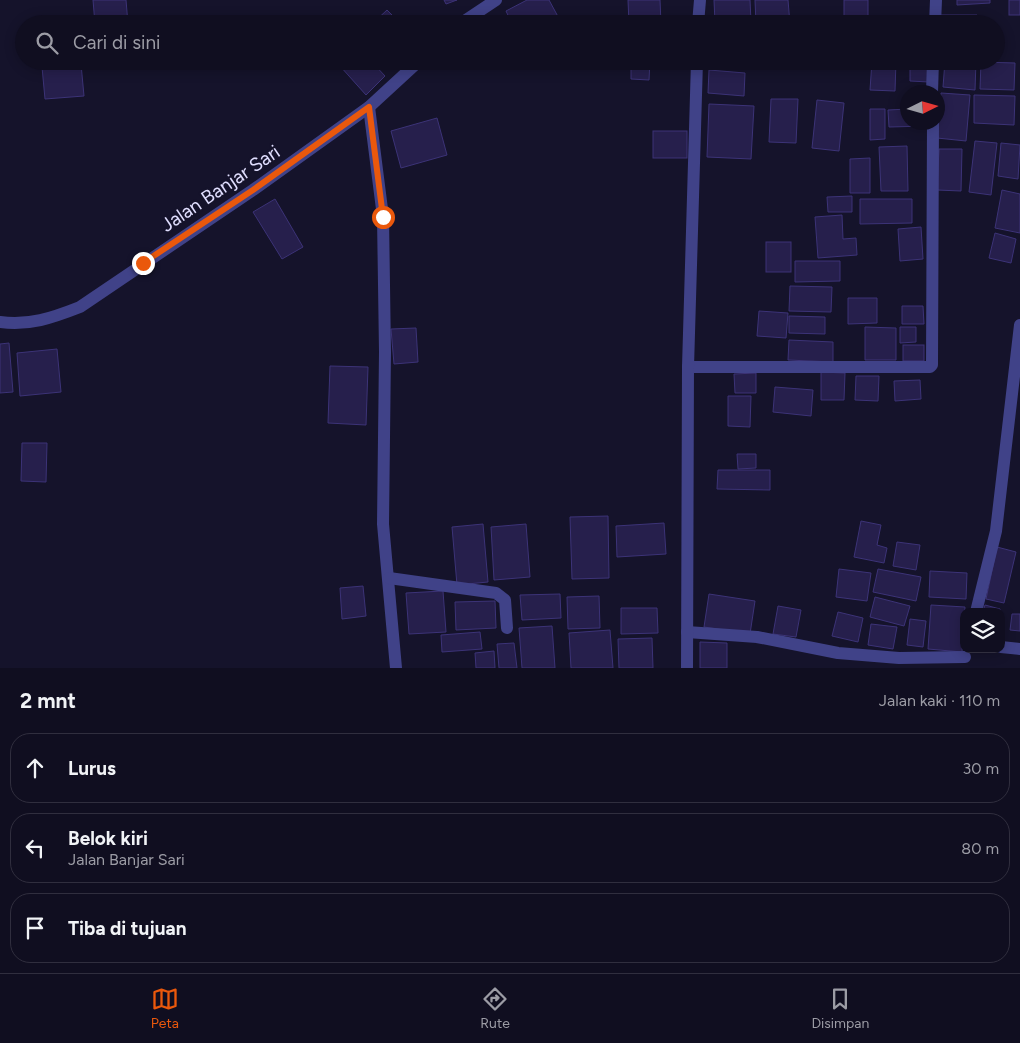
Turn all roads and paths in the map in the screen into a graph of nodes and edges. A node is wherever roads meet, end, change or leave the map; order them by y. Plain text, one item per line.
1 (496, 0) edge
2 (700, 0) edge
3 (936, 0) edge
4 (474, 15) edge
5 (699, 15) edge
6 (935, 15) edge
7 (409, 70) edge
8 (696, 70) edge
9 (933, 70) edge
10 (932, 85) edge
11 (369, 107) junction
12 (933, 130) edge
13 (0, 322) edge
14 (1020, 325) edge
15 (688, 367) junction
16 (388, 578) junction
17 (977, 608) edge
18 (507, 628) dead end
19 (687, 632) junction
20 (1005, 647) edge
21 (1020, 649) edge
22 (966, 658) edge
23 (898, 663) edge
24 (396, 668) edge
25 (687, 668) edge

1 - 4 street
2 - 5 street
3 - 6 street
7 - 11 street, Jalan Banjar Sari
8 - 15 street
9 - 10 street
11 - 13 street, Jalan Banjar Sari
11 - 16 street
12 - 15 street
14 - 17 street
15 - 19 street
16 - 18 street
16 - 24 street
19 - 23 street
19 - 25 street
20 - 21 street
22 - 23 street

